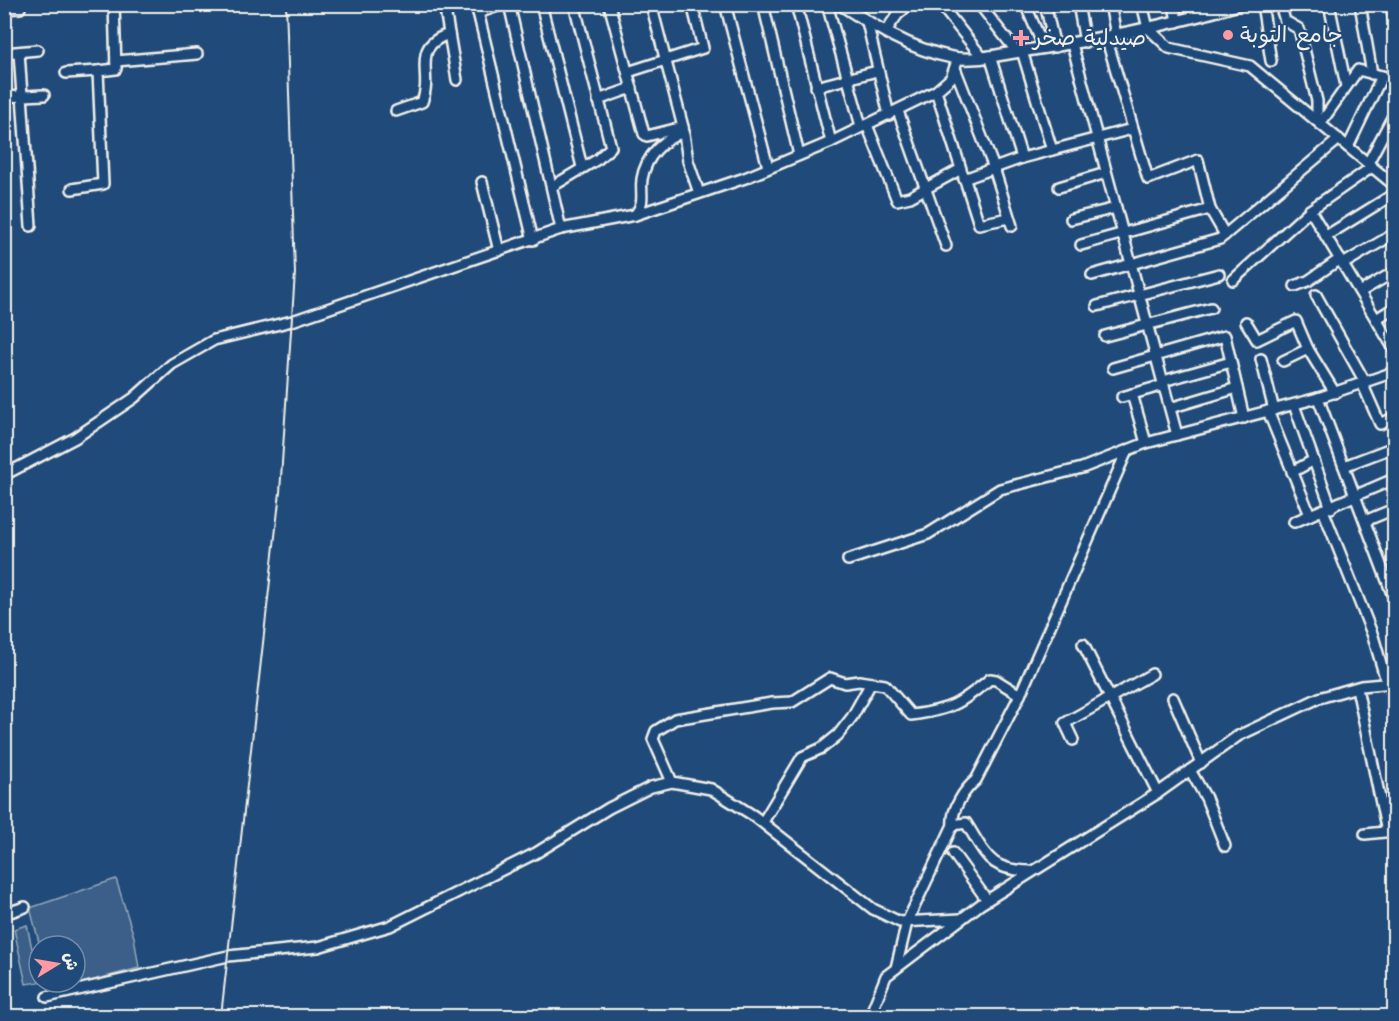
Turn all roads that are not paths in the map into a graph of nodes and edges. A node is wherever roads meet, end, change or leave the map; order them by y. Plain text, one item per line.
1 (114, 4) edge
2 (444, 4) edge
3 (506, 4) edge
4 (541, 4) edge
5 (573, 4) edge
6 (609, 4) edge
7 (651, 4) edge
8 (692, 4) edge
9 (725, 4) edge
10 (763, 4) edge
11 (796, 4) edge
12 (827, 4) edge
13 (840, 4) edge
14 (910, 4) edge
15 (940, 4) edge
16 (979, 4) edge
17 (1025, 4) edge
18 (1045, 4) edge
19 (1078, 4) edge
20 (1110, 4) edge
21 (1142, 4) edge
22 (1174, 4) edge
23 (1239, 4) edge
24 (1262, 4) edge
25 (1280, 4) edge
26 (1329, 4) edge
27 (1360, 4) edge
28 (1391, 4) edge
29 (20, 8) dead end
30 (1216, 8) edge
31 (4, 9) edge
32 (477, 9) edge
33 (867, 22) junction
34 (1177, 22) junction
35 (1395, 22) edge
36 (1148, 28) junction
37 (885, 32) junction
38 (449, 34) junction
39 (1111, 36) junction
40 (1085, 42) junction
41 (1072, 44) junction
42 (1049, 48) junction
43 (38, 50) dead end
44 (19, 52) junction
45 (1020, 52) junction
46 (4, 53) edge
47 (197, 54) dead end
48 (986, 57) junction
49 (1271, 60) dead end
50 (116, 61) junction
51 (665, 61) junction
52 (956, 63) junction
53 (98, 71) junction
54 (877, 71) junction
55 (628, 72) junction
56 (66, 73) dead end
57 (1372, 74) junction
58 (1382, 76) junction
59 (848, 78) junction
60 (1395, 79) edge
61 (457, 80) dead end
62 (816, 87) junction
63 (1346, 87) junction
64 (632, 88) junction
65 (936, 91) junction
66 (44, 95) dead end
67 (4, 97) edge
68 (23, 98) junction
69 (598, 100) junction
70 (396, 111) dead end
71 (893, 113) junction
72 (1395, 114) edge
73 (1319, 123) junction
74 (864, 126) junction
75 (1132, 129) junction
76 (684, 130) junction
77 (1097, 137) junction
78 (1339, 140) junction
79 (831, 142) junction
80 (1348, 147) junction
81 (1052, 150) junction
82 (799, 155) junction
83 (1022, 158) junction
84 (1370, 165) junction
85 (582, 167) junction
86 (768, 167) junction
87 (994, 168) junction
88 (1395, 170) edge
89 (963, 174) junction
90 (1106, 174) junction
91 (482, 182) dead end
92 (1391, 183) edge
93 (553, 186) junction
94 (1059, 187) dead end
95 (927, 188) junction
96 (72, 189) dead end
97 (699, 193) junction
98 (1395, 194) edge
99 (1116, 208) junction
100 (1210, 209) junction
101 (1310, 210) junction
102 (635, 215) junction
103 (1071, 219) dead end
104 (31, 226) dead end
105 (561, 229) junction
106 (1123, 234) junction
107 (1395, 234) edge
108 (1225, 235) junction
109 (1326, 236) junction
110 (533, 240) junction
111 (1081, 244) dead end
112 (946, 246) dead end
113 (499, 251) junction
114 (1341, 262) junction
115 (1131, 264) junction
116 (1395, 272) edge
117 (1220, 274) dead end
118 (1092, 275) dead end
119 (1233, 280) dead end
120 (1295, 286) dead end
121 (1360, 292) junction
122 (1316, 295) dead end
123 (1140, 296) junction
124 (1097, 306) dead end
125 (1211, 308) dead end
126 (1395, 308) edge
127 (1376, 319) junction
128 (1246, 322) dead end
129 (1148, 325) junction
130 (1105, 336) dead end
131 (1394, 348) edge
132 (1308, 349) junction
133 (1156, 356) junction
134 (1261, 359) dead end
135 (1283, 361) dead end
136 (1231, 362) junction
137 (1113, 368) dead end
138 (1395, 372) edge
139 (1163, 383) junction
140 (1364, 383) junction
141 (1237, 388) junction
142 (1335, 393) junction
143 (1132, 394) junction
144 (1122, 397) dead end
145 (1318, 398) junction
146 (1294, 405) junction
147 (1170, 408) junction
148 (1271, 411) junction
149 (1244, 418) junction
150 (1395, 418) edge
151 (1177, 435) junction
152 (1146, 443) junction
153 (1395, 447) edge
154 (1126, 453) junction
155 (1314, 460) junction
156 (1344, 466) junction
157 (1292, 472) junction
158 (4, 476) edge
159 (1395, 479) edge
160 (1355, 496) junction
161 (1327, 509) junction
162 (1395, 509) edge
163 (1310, 515) junction
164 (1365, 521) junction
165 (1294, 522) dead end
166 (848, 560) dead end
167 (1395, 599) edge
168 (1083, 644) dead end
169 (1152, 674) dead end
170 (871, 683) junction
171 (1391, 683) edge
172 (1357, 688) junction
173 (1020, 695) junction
174 (1109, 697) junction
175 (1173, 698) dead end
176 (1395, 703) edge
177 (1073, 740) dead end
178 (1201, 763) junction
179 (1190, 770) junction
180 (672, 783) junction
181 (1158, 793) junction
182 (762, 822) junction
183 (953, 825) junction
184 (1391, 832) edge
185 (1365, 834) dead end
186 (1225, 846) dead end
187 (953, 853) dead end
188 (1033, 871) junction
189 (987, 900) junction
190 (25, 906) dead end
191 (4, 914) edge
192 (961, 919) junction
193 (907, 922) junction
194 (896, 968) junction
195 (47, 997) dead end
196 (870, 1017) edge

1 - 50 street
2 - 38 street
3 - 32 street
3 - 93 street
4 - 85 street
5 - 69 street
6 - 55 street
7 - 51 street
8 - 51 street
9 - 86 street
10 - 82 street
11 - 62 street
12 - 59 street
13 - 33 main road
14 - 37 street
15 - 48 street
16 - 45 street
17 - 42 street
18 - 42 street
19 - 40 street
20 - 39 street
21 - 36 street
22 - 34 street
23 - 30 main road
24 - 49 street
25 - 73 street
26 - 63 street
27 - 57 street
28 - 35 street
29 - 31 street
30 - 34 main road
32 - 110 street
33 - 37 main road
33 - 54 street
34 - 36 main road
36 - 39 main road
36 - 73 street
37 - 52 main road
38 - 61 street
38 - 70 street
39 - 40 main road
39 - 75 street
40 - 41 main road
41 - 42 main road
41 - 77 street
42 - 45 main road
43 - 44 street
44 - 46 street
44 - 68 street
45 - 48 main road
45 - 81 street
47 - 50 street
48 - 52 main road
48 - 83 street
50 - 53 street
51 - 55 street
51 - 76 street
52 - 65 street
52 - 87 street
53 - 56 street
53 - 96 street
54 - 59 street
54 - 71 street
55 - 64 street
57 - 58 street
57 - 63 street
58 - 60 street
58 - 80 street
59 - 62 street
59 - 74 street
62 - 79 street
63 - 73 street
64 - 69 street
64 - 76 street
65 - 71 street
65 - 89 street
66 - 68 street
67 - 68 street
68 - 104 street
69 - 85 street
71 - 74 street
71 - 95 street
72 - 84 street
73 - 78 street
74 - 79 street
74 - 95 street
75 - 77 street
75 - 100 street
76 - 97 street
76 - 102 street
77 - 81 street
77 - 90 street
78 - 80 street
78 - 108 street
79 - 82 street
80 - 84 street
81 - 83 street
82 - 86 street
83 - 87 street
84 - 92 street
84 - 101 street
85 - 93 street
86 - 97 street
87 - 89 street
87 - 89 street
88 - 92 street
89 - 95 street
90 - 94 street
90 - 99 street
91 - 113 street
93 - 105 street
95 - 112 street
97 - 102 street
98 - 109 street
99 - 103 street
99 - 106 street
100 - 106 street
100 - 108 street
101 - 109 street
101 - 119 street
102 - 105 street
105 - 110 street
106 - 111 street
106 - 115 street
107 - 114 street
108 - 115 street
109 - 114 street
110 - 113 street
113 - 158 street
114 - 120 street
114 - 121 street
115 - 118 street
115 - 123 street
116 - 121 street
117 - 123 street
121 - 127 street
122 - 140 street
123 - 124 street
123 - 129 street
125 - 129 street
126 - 127 street
127 - 131 street
128 - 132 street
129 - 130 street
129 - 133 street
132 - 135 street
132 - 142 street
133 - 136 street
133 - 137 street
133 - 139 street
134 - 148 street
136 - 139 street
136 - 141 street
138 - 140 street
139 - 143 street
139 - 147 street
140 - 142 street
140 - 150 street
141 - 147 street
141 - 149 street
142 - 145 street
143 - 144 street
143 - 152 street
145 - 146 street
145 - 156 street
146 - 148 street
146 - 155 street
147 - 151 street
148 - 149 street
148 - 157 street
149 - 151 street
151 - 152 street
152 - 154 street
153 - 156 street
154 - 166 street
154 - 173 street
155 - 157 street
155 - 161 street
156 - 160 street
157 - 163 street
159 - 160 street
160 - 161 street
160 - 164 street
161 - 163 street
161 - 171 street
162 - 164 street
163 - 165 street
164 - 167 street
168 - 174 street
169 - 174 street
170 - 173 street
170 - 180 street
170 - 182 street
171 - 172 street
171 - 176 street
172 - 178 street
172 - 184 street
173 - 183 street
174 - 177 street
174 - 181 street
175 - 178 street
178 - 179 street
179 - 181 street
179 - 186 street
180 - 182 street
180 - 195 street
181 - 188 street
182 - 193 street
183 - 188 street
183 - 193 street
184 - 185 street
187 - 189 street
188 - 189 street
189 - 192 street
190 - 191 street
192 - 193 street
192 - 194 street
193 - 194 street
194 - 196 street

